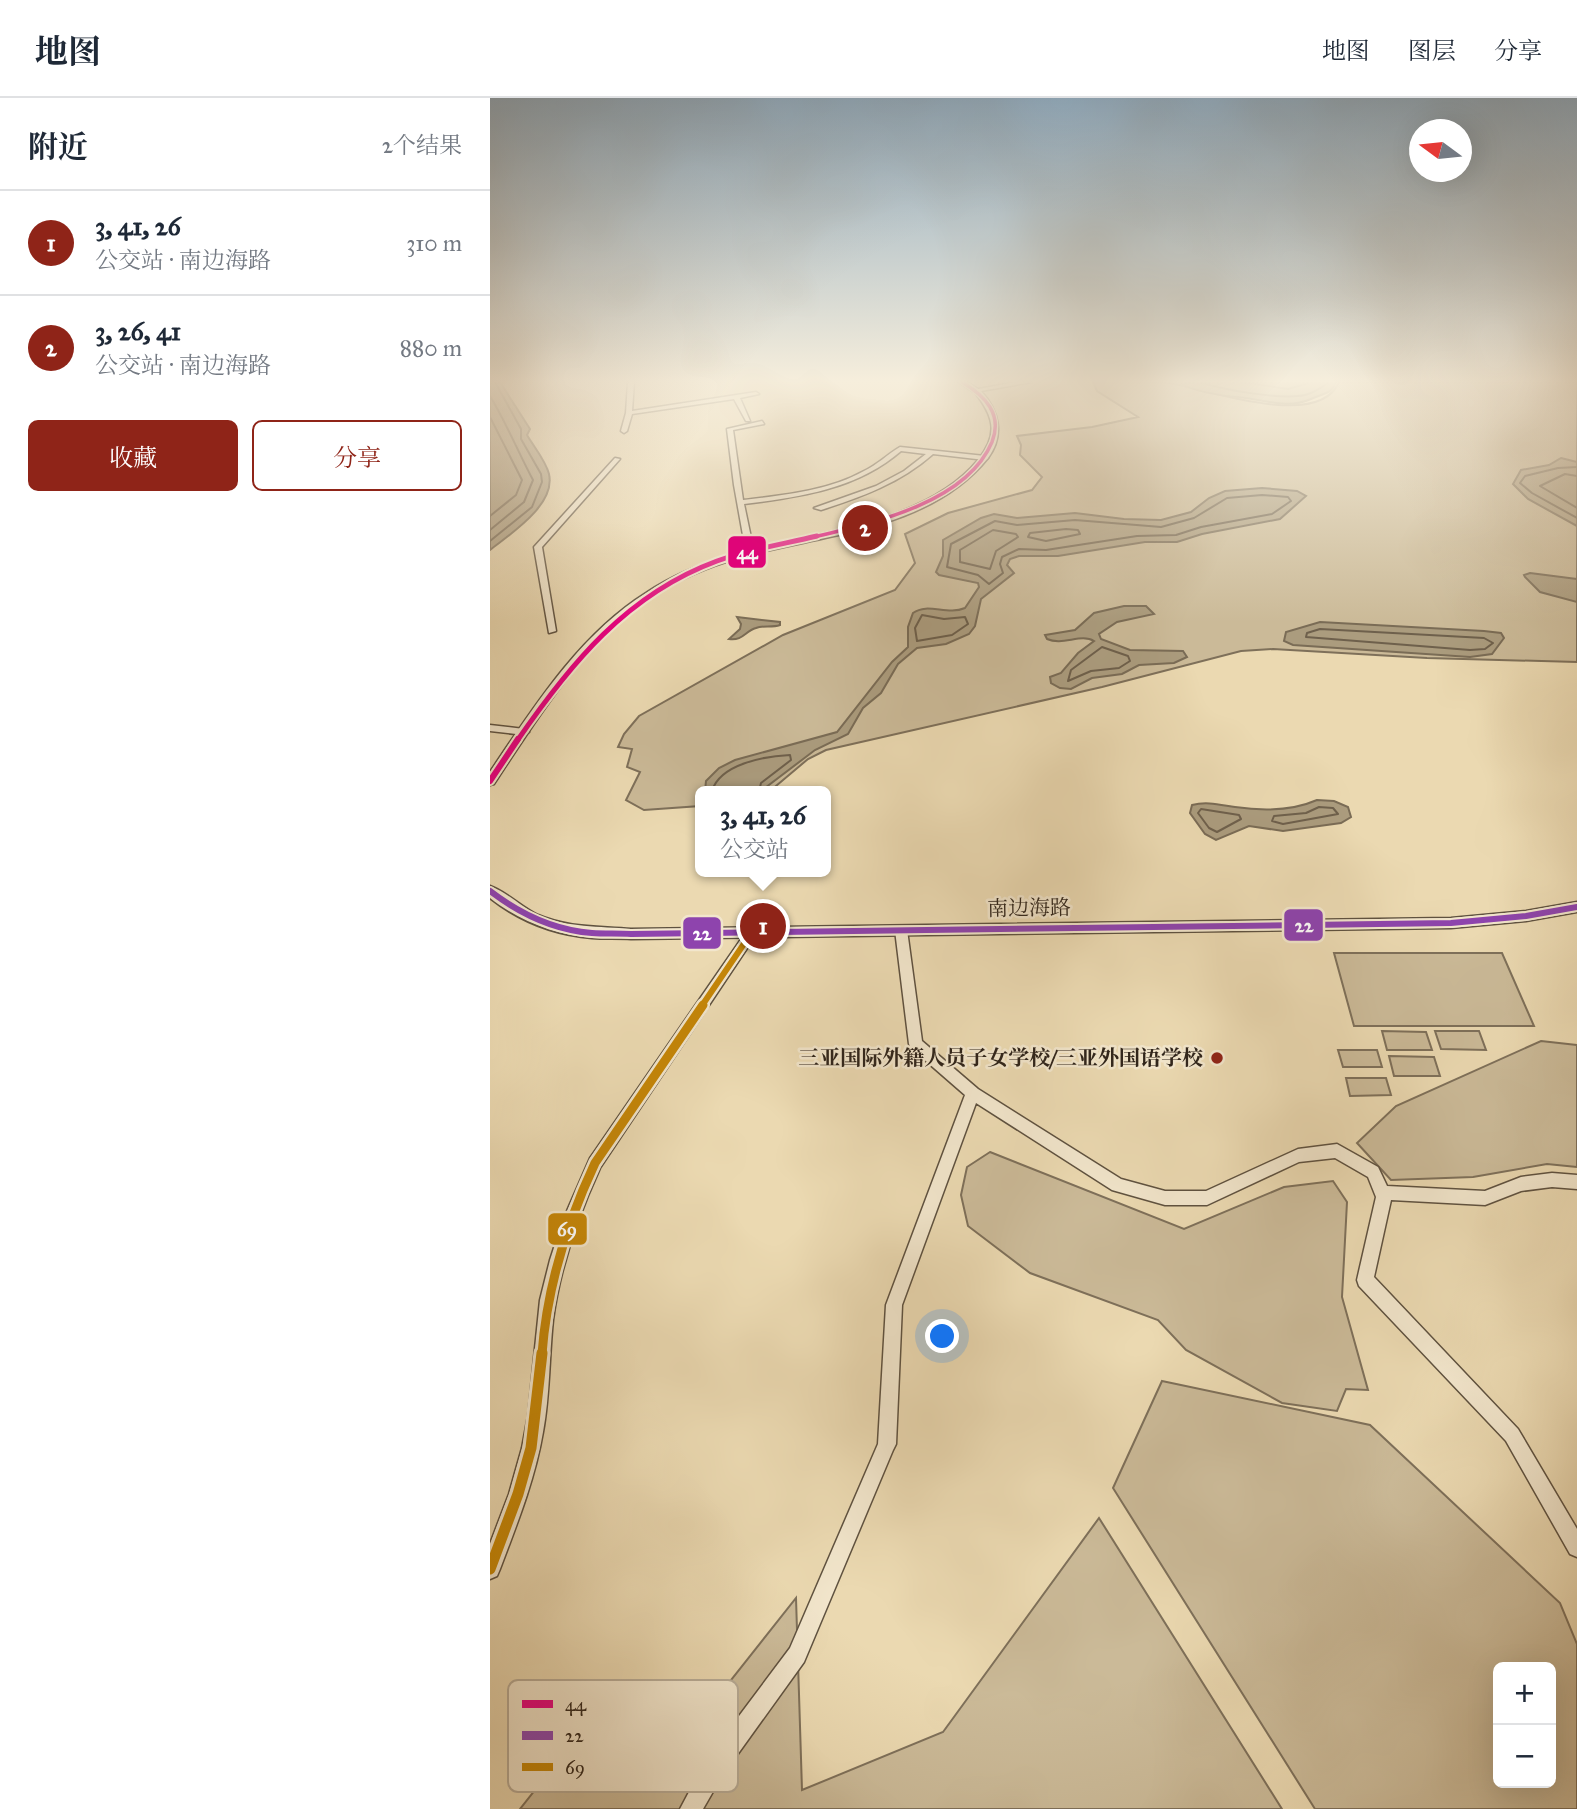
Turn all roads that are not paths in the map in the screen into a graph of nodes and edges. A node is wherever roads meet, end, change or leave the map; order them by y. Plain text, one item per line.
1 (614, 462) edge
2 (735, 462) edge
3 (883, 462) edge
4 (919, 462) edge
5 (981, 462) edge
6 (741, 502) junction
7 (818, 508) dead end
8 (750, 552) junction
9 (552, 631) dead end
10 (490, 728) edge
11 (524, 732) junction
12 (490, 781) edge
13 (490, 891) edge
14 (1577, 907) edge
15 (901, 930) junction
16 (752, 932) junction
17 (973, 1093) junction
18 (1577, 1182) edge
19 (1383, 1193) junction
20 (1577, 1547) edge
21 (490, 1569) edge
22 (738, 1735) edge
23 (701, 1792) edge
24 (691, 1809) edge

1 - 9 street
2 - 6 street
3 - 6 street
4 - 7 street
5 - 8 street
6 - 8 street
8 - 11 street
10 - 11 street
11 - 12 street
13 - 16 street, 南边海路
14 - 15 street, 南边海路
15 - 16 street, 南边海路
15 - 17 street
16 - 21 street
17 - 19 street
17 - 22 street
18 - 19 street
19 - 20 street
23 - 24 street

